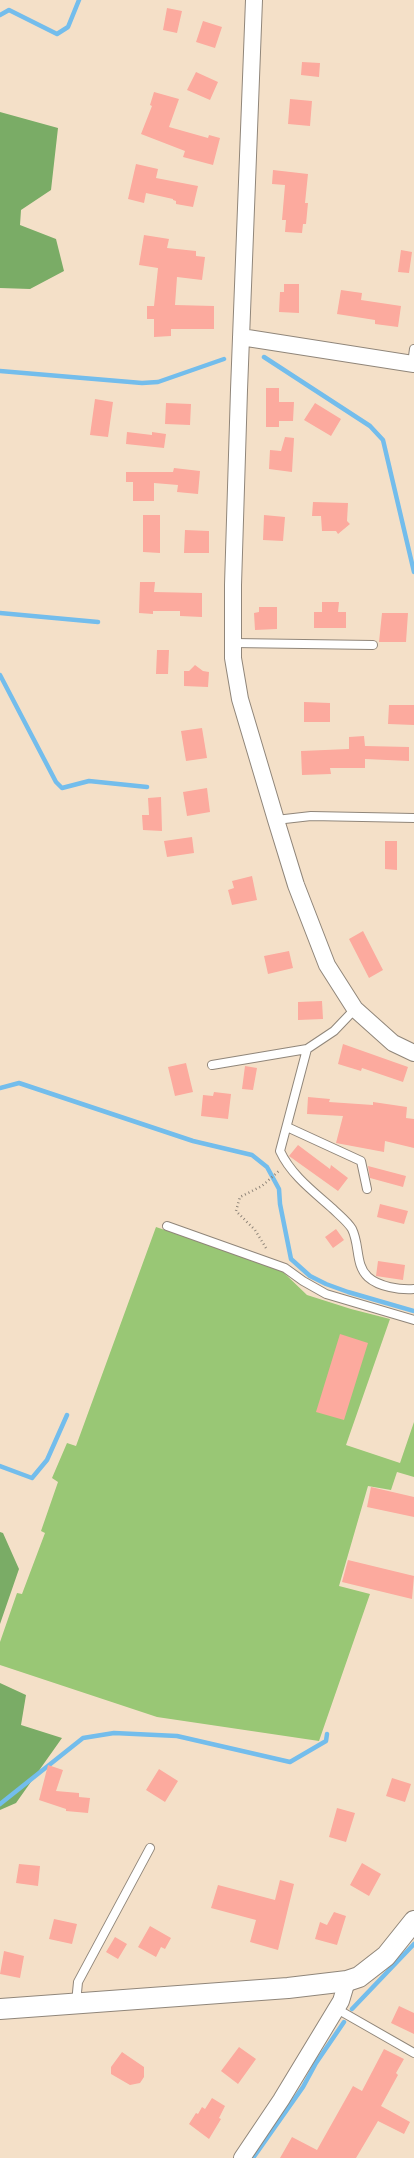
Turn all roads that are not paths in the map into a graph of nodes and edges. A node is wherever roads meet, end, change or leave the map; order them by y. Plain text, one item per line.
1 (254, 0) edge
2 (241, 337) junction
3 (413, 359) edge
4 (234, 643) junction
5 (373, 645) dead end
6 (414, 818) edge
7 (276, 820) junction
8 (355, 1009) junction
9 (307, 1050) junction
10 (414, 1052) edge
11 (212, 1065) dead end
12 (287, 1127) junction
13 (367, 1189) dead end
14 (167, 1226) dead end
15 (414, 1289) edge
16 (414, 1320) edge
17 (150, 1848) dead end
18 (414, 1921) edge
19 (347, 1981) junction
20 (76, 2003) junction
21 (0, 2009) edge
22 (337, 2009) junction
23 (414, 2053) edge
24 (242, 2158) edge

1 - 2 street
2 - 3 street
2 - 4 street
4 - 5 lane
4 - 7 street
6 - 7 lane
7 - 8 street
8 - 9 lane
8 - 10 street
9 - 11 lane
9 - 12 lane
12 - 13 lane
12 - 15 lane
14 - 16 lane
17 - 20 lane
18 - 19 street
19 - 20 street
19 - 22 street
20 - 21 street
22 - 23 lane
22 - 24 street

